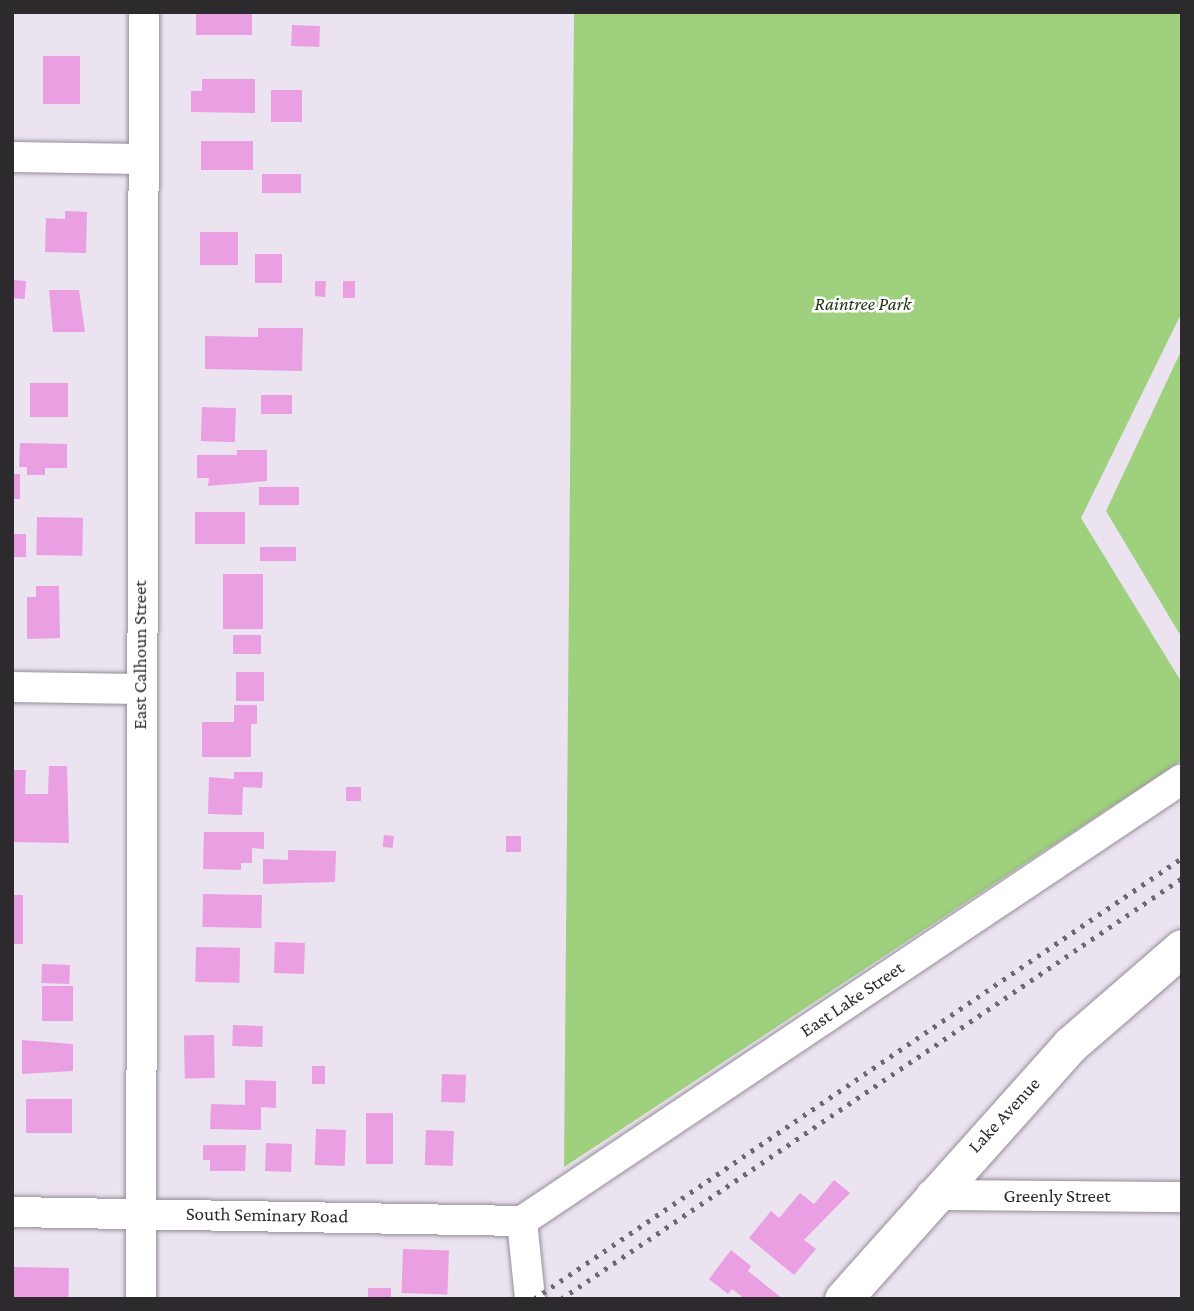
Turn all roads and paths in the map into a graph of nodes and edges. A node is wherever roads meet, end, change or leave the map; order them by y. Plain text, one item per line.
1 (144, 12) edge
2 (12, 156) edge
3 (143, 159) junction
4 (12, 687) edge
5 (139, 689) junction
6 (1182, 779) edge
7 (1182, 948) edge
8 (931, 1195) junction
9 (1182, 1197) edge
10 (12, 1212) edge
11 (141, 1213) junction
12 (522, 1221) junction
13 (141, 1299) edge
14 (530, 1299) edge
15 (843, 1299) edge

1 - 3 street, East Calhoun Street
2 - 3 street
3 - 5 street, East Calhoun Street
4 - 5 street
5 - 11 street, East Calhoun Street
6 - 12 street, East Lake Street
7 - 8 street, Lake Avenue
8 - 9 street, Greenly Street
8 - 15 street, Lake Avenue
10 - 11 street, South Seminary Road
11 - 12 street, South Seminary Road
11 - 13 street, East Calhoun Street
12 - 14 street

